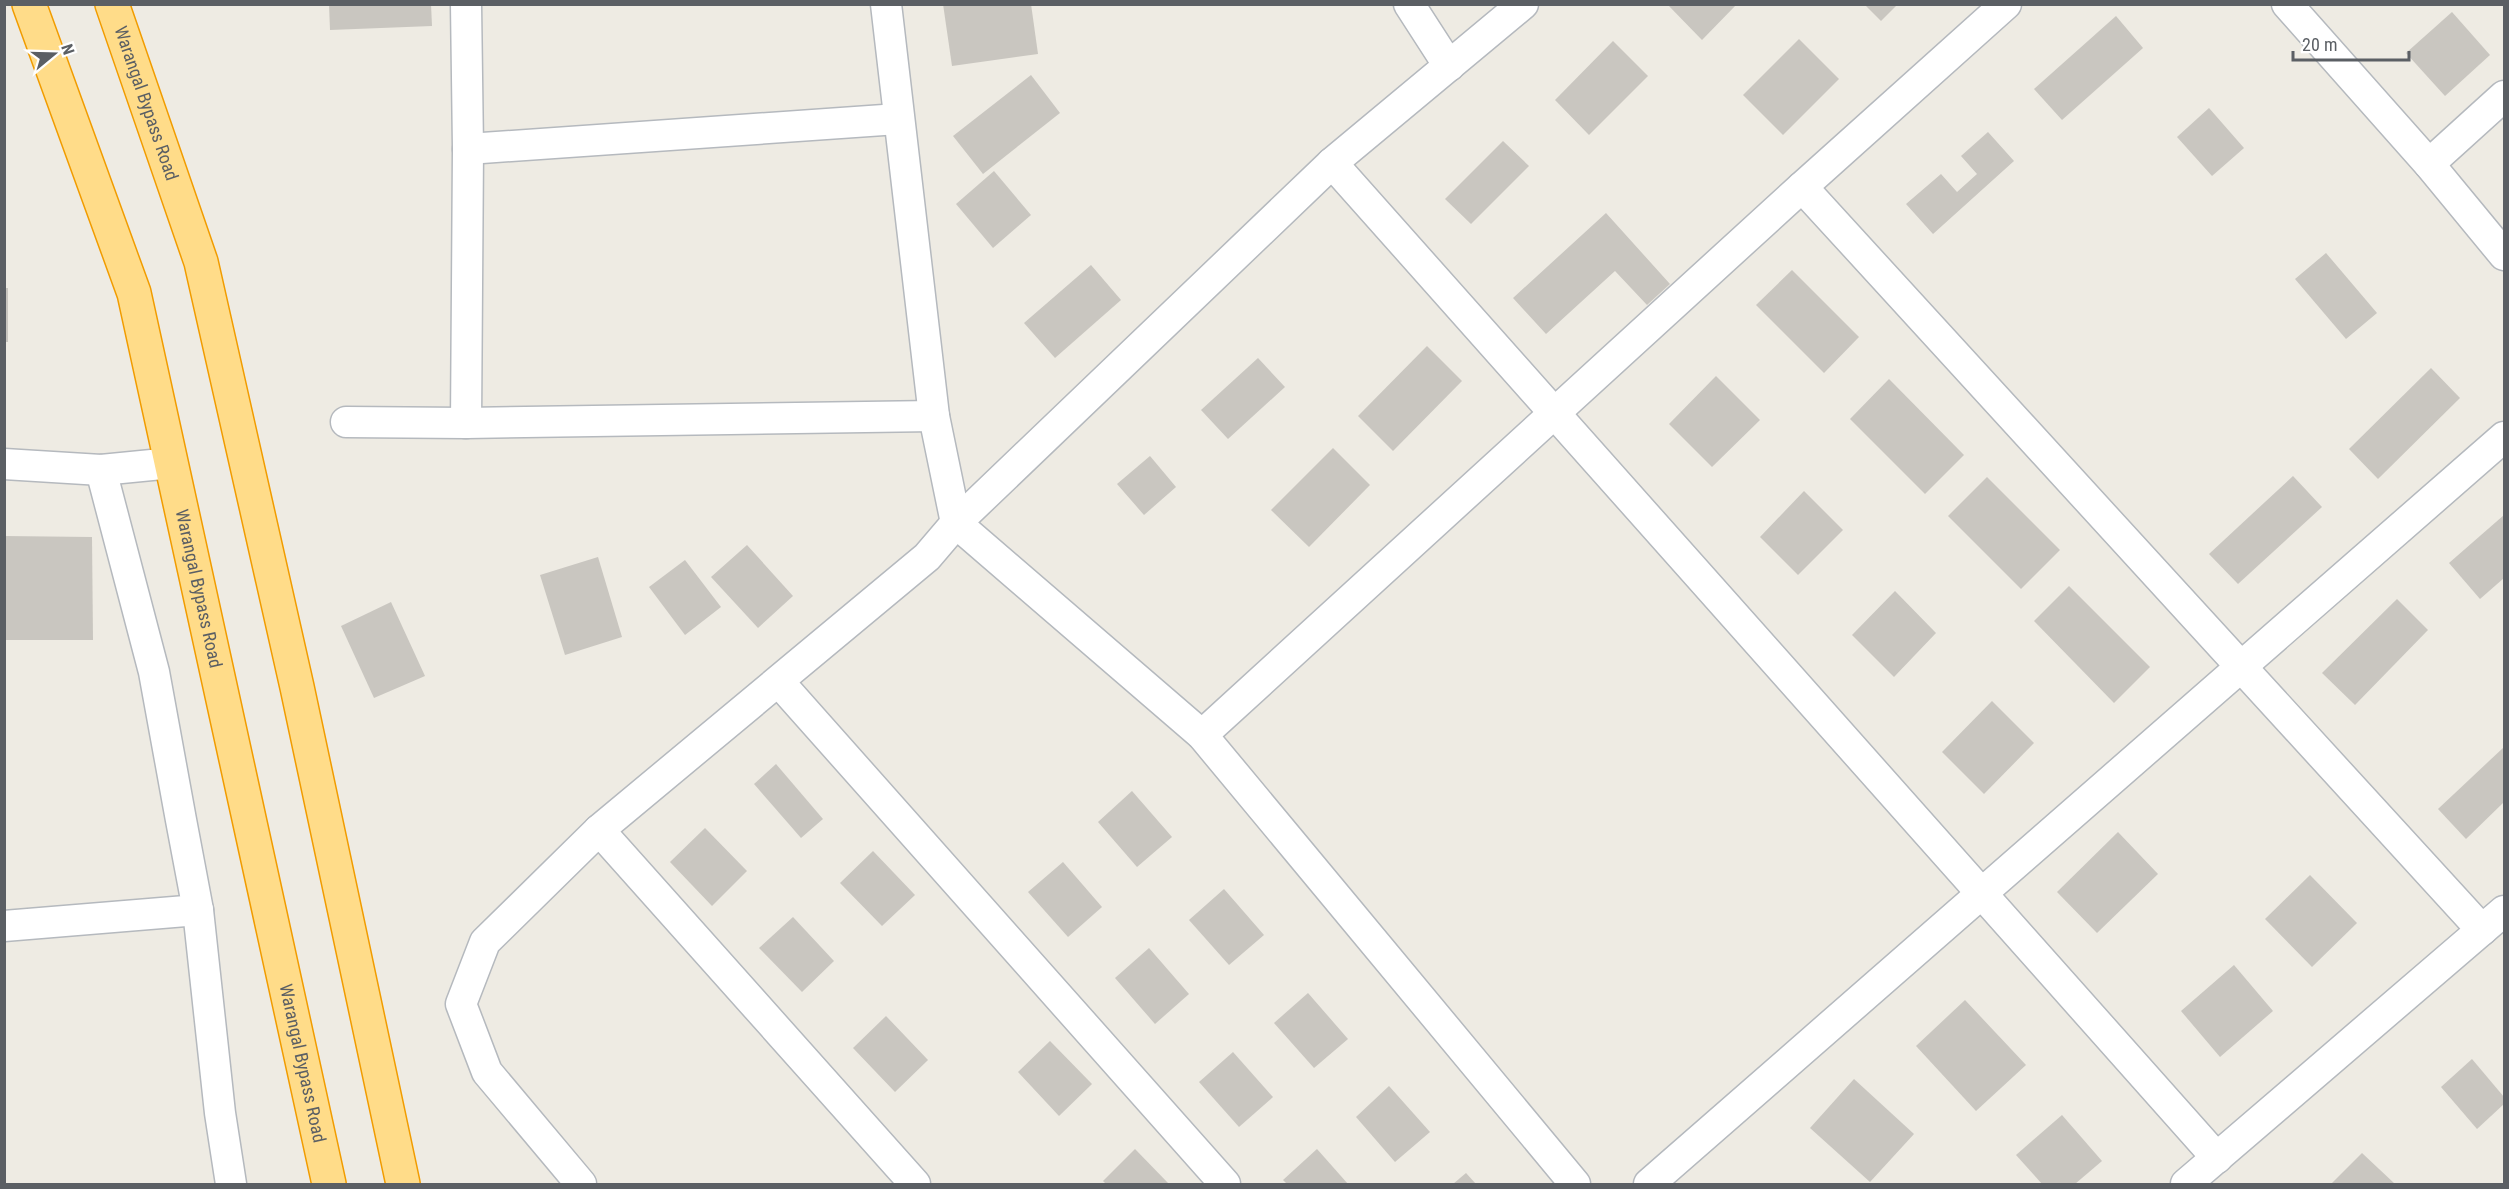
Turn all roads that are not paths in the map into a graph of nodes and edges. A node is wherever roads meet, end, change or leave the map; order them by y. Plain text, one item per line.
1 (29, 4) edge
2 (112, 4) edge
3 (466, 4) edge
4 (886, 4) edge
5 (1409, 4) edge
6 (1523, 4) edge
7 (2006, 4) edge
8 (2298, 8) edge
9 (1449, 66) junction
10 (2505, 96) edge
11 (898, 119) junction
12 (468, 149) junction
13 (1332, 163) junction
14 (2429, 164) junction
15 (1802, 187) junction
16 (2505, 255) edge
17 (1555, 413) junction
18 (934, 416) junction
19 (346, 422) dead end
20 (466, 423) junction
21 (2505, 437) edge
22 (172, 463) junction
23 (4, 464) edge
24 (101, 470) junction
25 (956, 523) junction
26 (2241, 667) junction
27 (779, 682) junction
28 (1202, 735) junction
29 (599, 830) junction
30 (1982, 893) junction
31 (198, 910) junction
32 (2505, 911) edge
33 (4, 926) edge
34 (2482, 930) junction
35 (2217, 1158) junction
36 (231, 1185) edge
37 (329, 1185) edge
38 (403, 1185) edge
39 (581, 1185) edge
40 (915, 1185) edge
41 (1225, 1185) edge
42 (1575, 1185) edge
43 (1649, 1185) edge
44 (2186, 1185) edge

1 - 22 highway, Warangal Bypass Road
2 - 38 highway, Warangal Bypass Road
3 - 12 street
4 - 11 street
5 - 9 street
6 - 9 street
7 - 15 street
8 - 14 street
9 - 13 street
10 - 14 street
11 - 12 street
11 - 18 street
12 - 20 street
13 - 17 street
13 - 25 street
14 - 16 street
15 - 17 street
15 - 26 street
17 - 28 street
17 - 30 street
18 - 20 street
18 - 25 street
19 - 20 street
21 - 26 street
22 - 24 street
22 - 37 highway, Warangal Bypass Road
23 - 24 street
24 - 31 street
25 - 27 street
25 - 28 street
26 - 30 street
26 - 34 street
27 - 29 street
27 - 41 street
28 - 42 street
29 - 39 street
29 - 40 street
30 - 35 street
30 - 43 street
31 - 33 street
31 - 36 street
32 - 34 street
34 - 35 street
35 - 44 street

